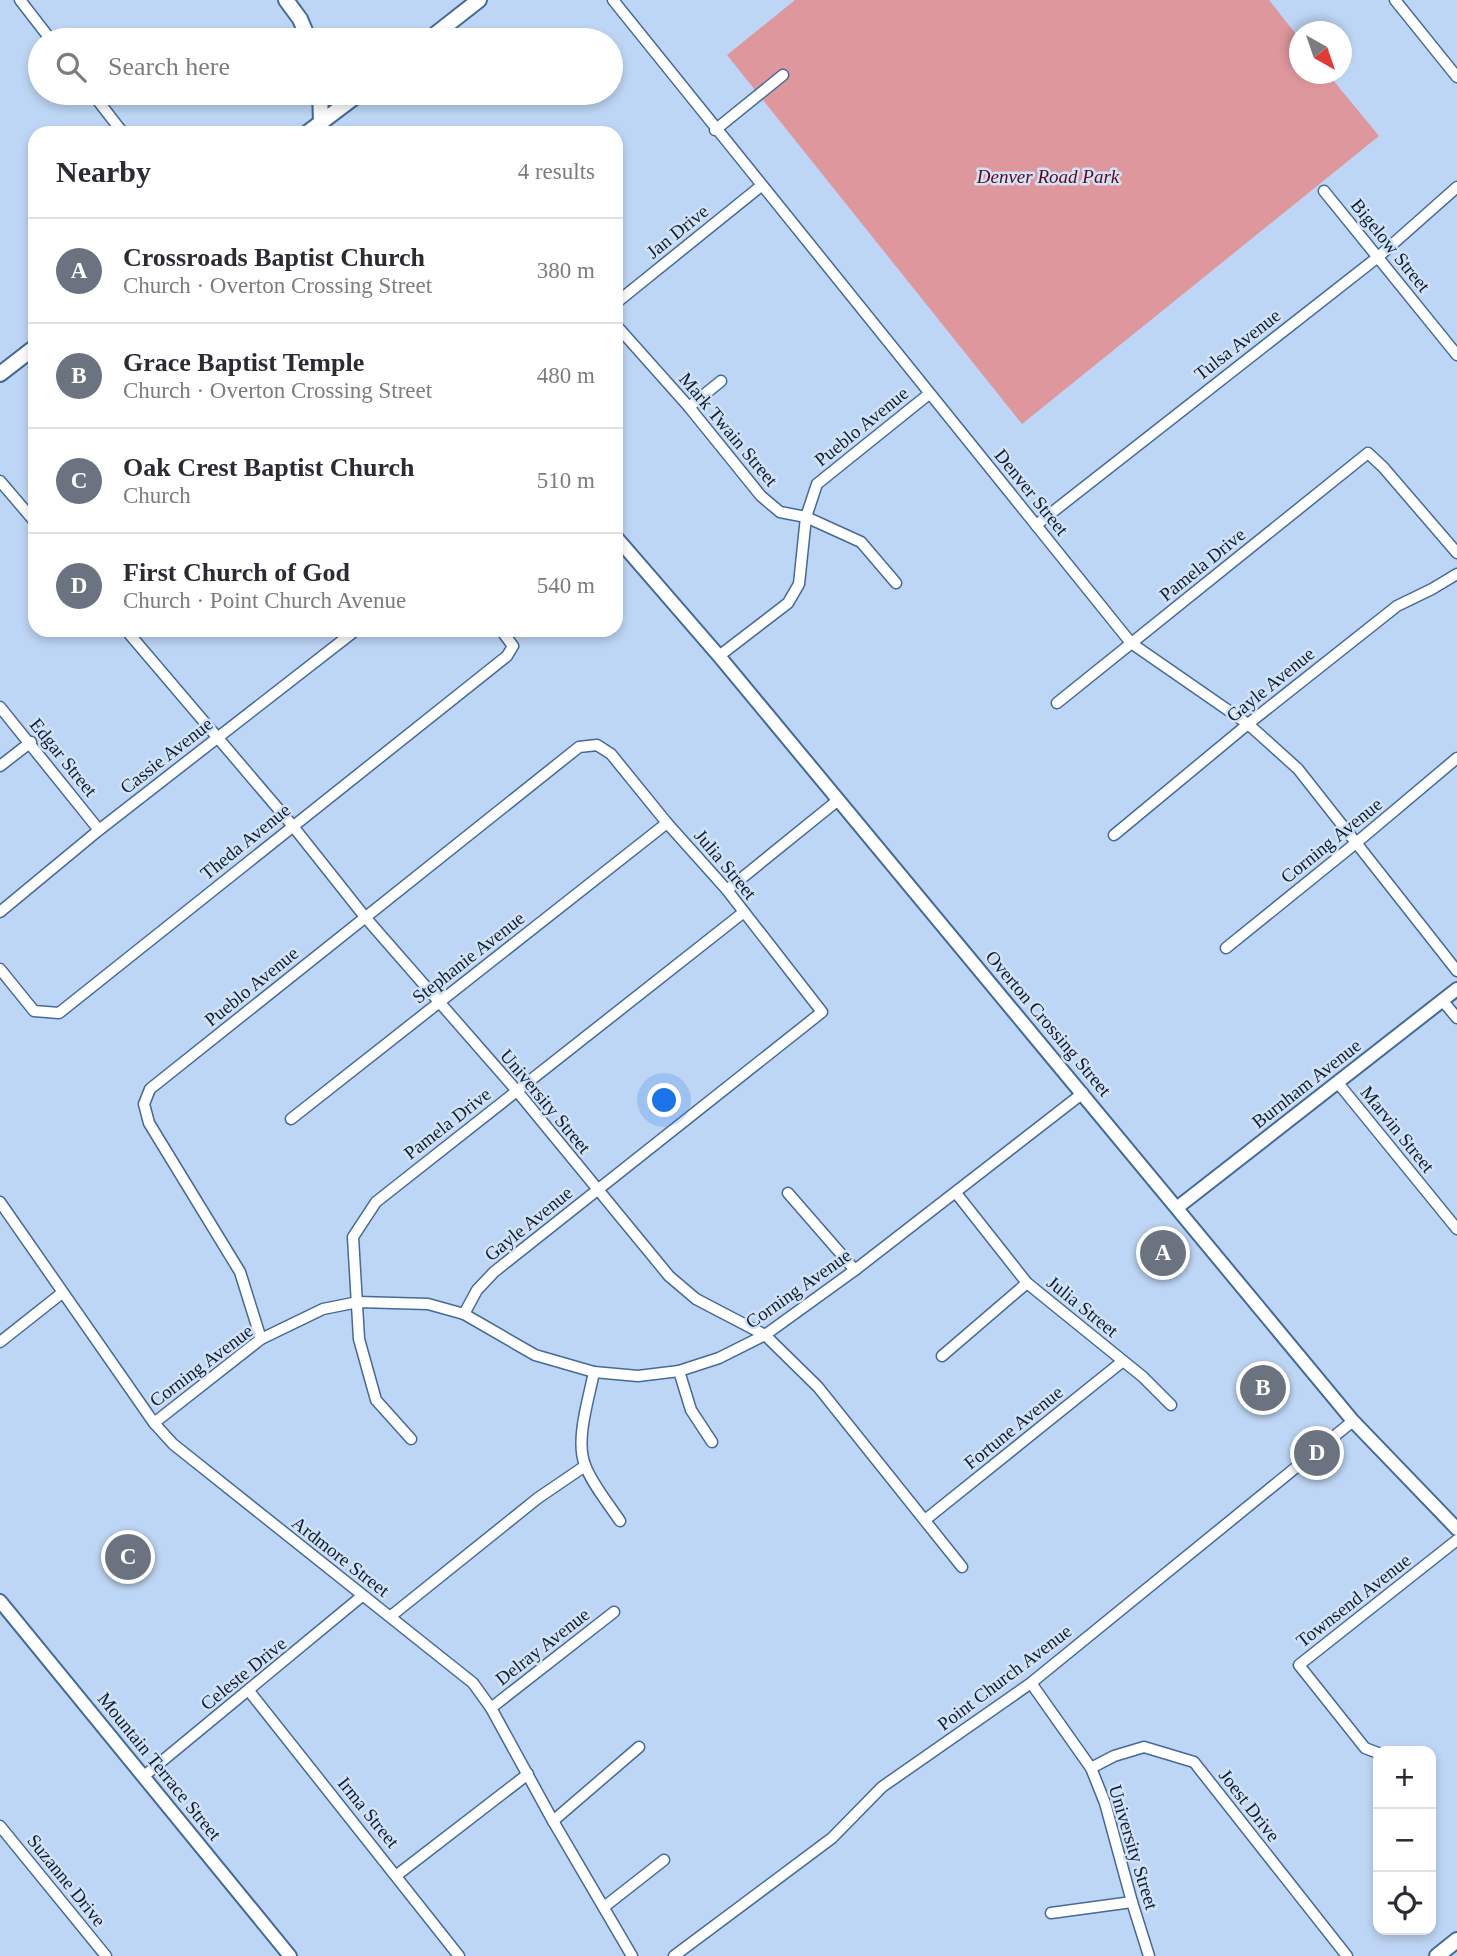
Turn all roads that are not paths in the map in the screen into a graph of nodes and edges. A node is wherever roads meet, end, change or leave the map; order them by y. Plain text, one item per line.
1 (20, 0) edge
2 (286, 0) edge
3 (479, 0) edge
4 (613, 0) edge
5 (1395, 0) edge
6 (42, 28) edge
7 (304, 28) edge
8 (443, 28) edge
9 (783, 75) dead end
10 (1457, 77) edge
11 (101, 105) edge
12 (320, 105) edge
13 (346, 105) edge
14 (118, 126) edge
15 (321, 126) edge
16 (322, 126) edge
17 (715, 130) junction
18 (761, 186) junction
19 (1457, 187) edge
20 (1324, 191) dead end
21 (1378, 257) junction
22 (623, 297) edge
23 (623, 333) edge
24 (28, 352) edge
25 (1457, 355) edge
26 (0, 374) edge
27 (721, 381) dead end
28 (929, 394) junction
29 (689, 407) junction
30 (0, 481) edge
31 (28, 515) edge
32 (806, 517) junction
33 (1036, 524) junction
34 (623, 545) edge
35 (1457, 553) edge
36 (1457, 573) edge
37 (896, 583) dead end
38 (131, 637) edge
39 (347, 637) edge
40 (506, 637) edge
41 (1131, 643) junction
42 (719, 656) junction
43 (1057, 703) dead end
44 (0, 707) edge
45 (1248, 724) junction
46 (216, 738) junction
47 (31, 742) junction
48 (597, 745) joint
49 (1457, 758) edge
50 (0, 766) edge
51 (837, 801) junction
52 (667, 823) junction
53 (292, 825) junction
54 (99, 830) junction
55 (1114, 835) dead end
56 (1356, 844) junction
57 (727, 890) junction
58 (0, 912) edge
59 (744, 912) junction
60 (365, 917) junction
61 (1226, 948) dead end
62 (0, 969) edge
63 (1457, 971) edge
64 (1457, 989) edge
65 (1442, 1000) junction
66 (439, 1002) junction
67 (822, 1012) joint
68 (1457, 1018) edge
69 (1338, 1083) junction
70 (517, 1091) junction
71 (1083, 1093) junction
72 (291, 1119) dead end
73 (598, 1190) junction
74 (788, 1193) dead end
75 (956, 1193) junction
76 (0, 1202) edge
77 (1178, 1208) junction
78 (1457, 1229) edge
79 (855, 1270) junction
80 (1027, 1283) junction
81 (62, 1293) junction
82 (358, 1302) junction
83 (464, 1314) junction
84 (765, 1335) junction
85 (261, 1339) junction
86 (0, 1342) edge
87 (942, 1356) dead end
88 (1124, 1361) junction
89 (679, 1371) junction
90 (594, 1372) junction
91 (1171, 1405) dead end
92 (1353, 1420) junction
93 (154, 1423) junction
94 (411, 1439) dead end
95 (712, 1442) dead end
96 (585, 1466) junction
97 (925, 1520) junction
98 (620, 1521) dead end
99 (1457, 1529) edge
100 (1457, 1540) edge
101 (962, 1567) dead end
102 (362, 1596) junction
103 (0, 1601) edge
104 (614, 1612) dead end
105 (391, 1616) junction
106 (1031, 1683) junction
107 (249, 1691) junction
108 (491, 1708) junction
109 (639, 1747) dead end
110 (1373, 1751) edge
111 (1091, 1768) junction
112 (528, 1774) junction
113 (144, 1776) junction
114 (553, 1821) junction
115 (0, 1826) edge
116 (664, 1860) dead end
117 (397, 1875) junction
118 (1132, 1902) junction
119 (604, 1907) junction
120 (1051, 1913) dead end
121 (1457, 1940) edge
122 (106, 1956) edge
123 (290, 1956) edge
124 (459, 1956) edge
125 (632, 1956) edge
126 (674, 1956) edge
127 (1149, 1956) edge
128 (1347, 1956) edge
129 (1437, 1956) edge

1 - 6 street
2 - 7 main road
3 - 8 main road
4 - 17 street, Denver Street
5 - 10 street
9 - 17 street
11 - 14 street
12 - 15 main road
13 - 16 main road
17 - 18 street, Denver Street
18 - 22 street, Jan Drive
18 - 28 street, Denver Street
19 - 21 street, Tulsa Avenue
20 - 21 street, Bigelow Street
21 - 25 street, Bigelow Street
21 - 33 street, Tulsa Avenue
23 - 29 street, Mark Twain Street
24 - 26 main road
27 - 29 street
28 - 32 street, Pueblo Avenue
28 - 33 street, Denver Street
29 - 32 street, Mark Twain Street
30 - 31 street
32 - 37 street, Mark Twain Street
32 - 42 street, Pueblo Avenue
33 - 41 street, Denver Street
34 - 42 street, Overton Crossing Street
35 - 41 street, Pamela Drive
36 - 45 street, Gayle Avenue
38 - 46 street, University Street
39 - 46 street, Cassie Avenue
40 - 53 street, Theda Avenue
41 - 43 street, Pamela Drive
41 - 45 street, Denver Street
42 - 51 street, Overton Crossing Street
44 - 47 street, Edgar Street
45 - 55 street, Gayle Avenue
45 - 56 street, Denver Street
46 - 53 street, University Street
46 - 54 street, Cassie Avenue
47 - 50 street
47 - 54 street, Edgar Street
48 - 52 street, Julia Street
48 - 60 street, Pueblo Avenue
49 - 56 street, Corning Avenue
51 - 57 street
51 - 71 street, Overton Crossing Street
52 - 57 street, Julia Street
52 - 66 street, Stephanie Avenue
53 - 60 street, University Street
53 - 62 street, Theda Avenue
54 - 58 street, Cassie Avenue
56 - 61 street, Corning Avenue
56 - 63 street, Denver Street
57 - 59 street, Julia Street
59 - 67 street, Julia Street
59 - 70 street, Pamela Drive
60 - 66 street, University Street
60 - 85 street, Pueblo Avenue
64 - 65 street, Burnham Avenue
65 - 68 street
65 - 69 street, Burnham Avenue
66 - 70 street, University Street
66 - 72 street, Stephanie Avenue
67 - 73 street, Gayle Avenue
69 - 77 street, Burnham Avenue
69 - 78 street, Marvin Street
70 - 73 street, University Street
70 - 82 street, Pamela Drive
71 - 75 street, Corning Avenue
71 - 77 street, Overton Crossing Street
73 - 83 street, Gayle Avenue
73 - 84 street, University Street
74 - 79 street
75 - 79 street, Corning Avenue
75 - 80 street, Julia Street
76 - 81 street, Ardmore Street
77 - 92 street, Overton Crossing Street
79 - 84 street, Corning Avenue
80 - 87 street
80 - 88 street, Julia Street
81 - 86 street
81 - 93 street, Ardmore Street
82 - 83 street, Corning Avenue
82 - 85 street, Corning Avenue
82 - 94 street, Pamela Drive
83 - 90 street, Corning Avenue
84 - 89 street, Corning Avenue
84 - 97 street, University Street
85 - 93 street, Corning Avenue
88 - 91 street, Julia Street
88 - 97 street, Fortune Avenue
89 - 90 street, Corning Avenue
89 - 95 street
90 - 96 street
92 - 99 street, Overton Crossing Street
92 - 106 street, Point Church Avenue
93 - 102 street, Ardmore Street
96 - 98 street
96 - 105 street
97 - 101 street, University Street
100 - 110 street, Townsend Avenue
102 - 105 street, Ardmore Street
102 - 107 street, Celeste Drive
103 - 113 street, Mountain Terrace Street
104 - 108 street, Delray Avenue
105 - 108 street, Ardmore Street
106 - 111 street, University Street
106 - 126 street, Point Church Avenue
107 - 113 street, Celeste Drive
107 - 117 street, Irma Street
108 - 112 street, Ardmore Street
109 - 114 street
111 - 118 street, University Street
111 - 128 street, Joest Drive
112 - 114 street, Ardmore Street
112 - 117 street
113 - 123 street, Mountain Terrace Street
114 - 119 street, Ardmore Street
115 - 122 street, Suzanne Drive
116 - 119 street
117 - 124 street, Irma Street
118 - 120 street
118 - 127 street, University Street
119 - 125 street, Ardmore Street
121 - 129 main road

